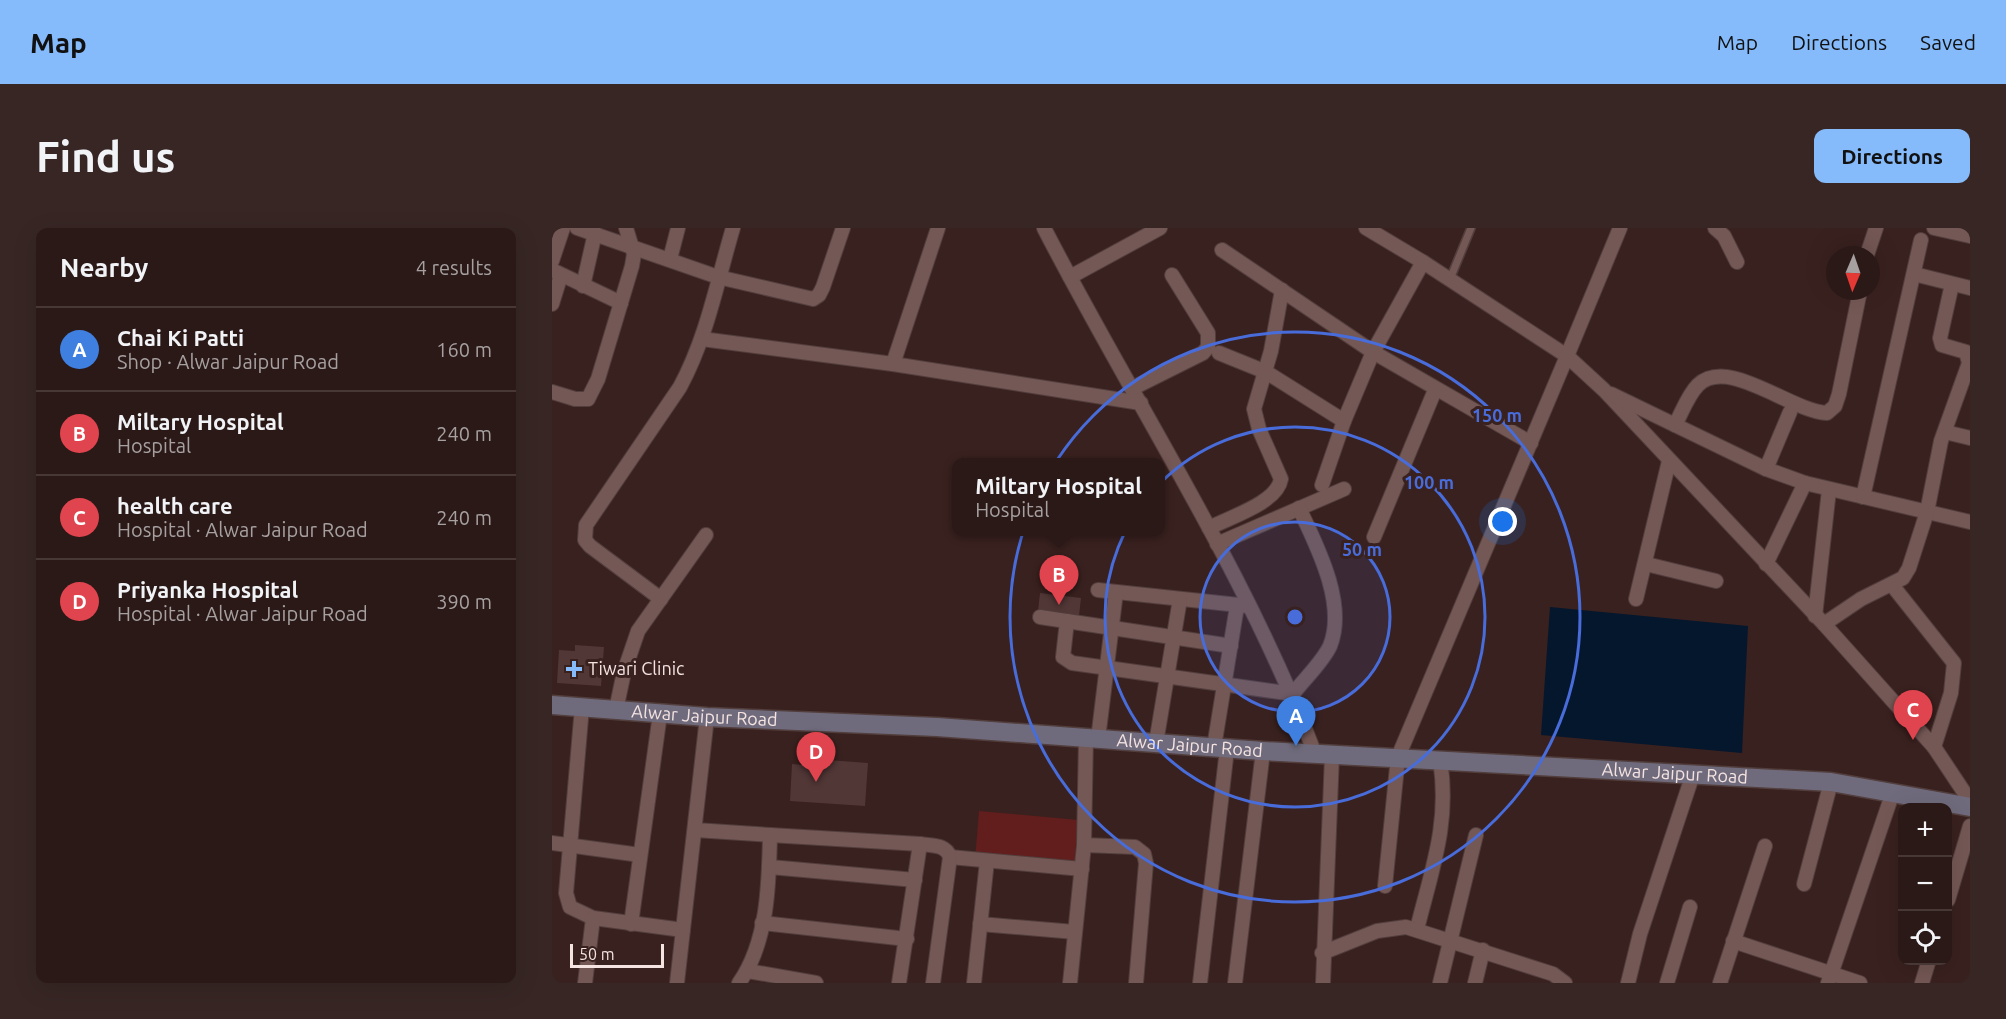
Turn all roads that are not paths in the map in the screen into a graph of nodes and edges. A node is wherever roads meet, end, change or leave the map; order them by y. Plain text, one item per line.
1 (563, 228) edge
2 (577, 228) edge
3 (626, 228) edge
4 (678, 228) edge
5 (733, 228) edge
6 (843, 228) edge
7 (938, 228) edge
8 (1044, 228) edge
9 (1160, 228) edge
10 (1366, 228) edge
11 (1471, 228) edge
12 (1620, 228) edge
13 (1715, 228) edge
14 (1876, 228) edge
15 (1934, 228) edge
16 (595, 233) junction
17 (1970, 236) edge
18 (1921, 240) dead end
19 (633, 246) junction
20 (1870, 246) edge
21 (1222, 250) dead end
22 (670, 259) junction
23 (552, 261) edge
24 (1423, 262) junction
25 (1737, 262) dead end
26 (556, 272) edge
27 (1914, 274) junction
28 (1172, 275) dead end
29 (718, 277) junction
30 (1070, 277) junction
31 (1450, 279) junction
32 (1952, 284) junction
33 (583, 286) junction
34 (1970, 288) edge
35 (1282, 290) junction
36 (1858, 300) edge
37 (621, 303) junction
38 (552, 304) edge
39 (702, 339) junction
40 (1373, 352) junction
41 (1219, 353) dead end
42 (1567, 356) junction
43 (893, 364) junction
44 (1266, 372) junction
45 (1132, 388) junction
46 (1435, 390) junction
47 (1604, 390) junction
48 (552, 392) edge
49 (1141, 403) junction
50 (1790, 412) dead end
51 (1344, 421) junction
52 (1675, 425) junction
53 (1945, 432) junction
54 (1970, 438) edge
55 (1530, 443) junction
56 (1669, 461) junction
57 (1766, 469) junction
58 (1805, 483) junction
59 (1322, 485) dead end
60 (1344, 489) dead end
61 (1829, 490) junction
62 (1863, 498) junction
63 (1299, 508) junction
64 (1927, 512) junction
65 (1970, 522) edge
66 (1209, 528) junction
67 (706, 535) dead end
68 (1374, 537) dead end
69 (1217, 544) junction
70 (1646, 564) junction
71 (1766, 564) junction
72 (1716, 581) dead end
73 (1892, 585) junction
74 (1098, 590) dead end
75 (1116, 592) junction
76 (661, 599) junction
77 (1180, 599) junction
78 (1636, 599) dead end
79 (1243, 606) junction
80 (1040, 617) dead end
81 (1819, 620) junction
82 (1067, 621) junction
83 (1111, 628) junction
84 (1174, 637) junction
85 (1231, 646) junction
86 (1105, 668) junction
87 (1168, 678) junction
88 (1225, 685) junction
89 (1293, 694) junction
90 (552, 705) edge
91 (582, 707) junction
92 (616, 710) junction
93 (660, 714) junction
94 (707, 717) junction
95 (1092, 738) junction
96 (1156, 743) junction
97 (1934, 747) junction
98 (1221, 748) junction
99 (1263, 751) junction
100 (1324, 755) junction
101 (1398, 758) junction
102 (1440, 760) junction
103 (1693, 774) junction
104 (1831, 782) junction
105 (1893, 792) junction
106 (1970, 801) edge
107 (1970, 807) edge
108 (1970, 826) edge
109 (695, 830) junction
110 (770, 835) junction
111 (1476, 835) dead end
112 (552, 843) edge
113 (571, 844) junction
114 (920, 844) junction
115 (1084, 845) junction
116 (1766, 846) dead end
117 (640, 855) junction
118 (950, 857) junction
119 (987, 861) junction
120 (770, 867) junction
121 (1082, 869) junction
122 (915, 880) junction
123 (1804, 884) dead end
124 (1952, 884) edge
125 (1385, 886) dead end
126 (1690, 907) dead end
127 (593, 918) junction
128 (762, 923) junction
129 (631, 924) junction
130 (980, 924) junction
131 (1417, 928) junction
132 (683, 930) junction
133 (1075, 932) junction
134 (907, 939) junction
135 (1450, 939) junction
136 (1733, 941) junction
137 (1483, 950) junction
138 (1322, 953) junction
139 (1927, 965) edge
140 (748, 971) junction
141 (1829, 979) edge
142 (585, 983) edge
143 (677, 983) edge
144 (740, 983) edge
145 (816, 983) edge
146 (899, 983) edge
147 (933, 983) edge
148 (974, 983) edge
149 (1070, 983) edge
150 (1136, 983) edge
151 (1200, 983) edge
152 (1235, 983) edge
153 (1323, 983) edge
154 (1440, 983) edge
155 (1475, 983) edge
156 (1565, 983) edge
157 (1628, 983) edge
158 (1667, 983) edge
159 (1720, 983) edge
160 (1860, 983) edge
161 (1922, 983) edge

1 - 23 street
2 - 16 street
3 - 19 street
4 - 22 street
5 - 29 street
6 - 29 street
7 - 43 street
8 - 30 street
9 - 30 street
10 - 24 street
11 - 31 lane
12 - 42 street
13 - 25 street
14 - 20 street
15 - 17 street
16 - 19 street
16 - 33 street
18 - 27 street
19 - 22 street
19 - 37 street
21 - 35 street
22 - 29 street
24 - 31 street
24 - 40 street
26 - 33 street
26 - 38 street
27 - 32 street
27 - 62 street
28 - 45 street
29 - 39 street
30 - 45 street
31 - 42 street
32 - 34 street
32 - 53 street
33 - 37 street
35 - 40 street
35 - 44 street
36 - 52 street
37 - 48 street
39 - 43 street
39 - 76 street
40 - 46 street
40 - 51 street
41 - 44 street
42 - 47 street
42 - 55 street
43 - 49 street
44 - 51 street
44 - 66 street
45 - 49 street
46 - 55 street
46 - 68 street
47 - 52 street
47 - 56 street
49 - 66 street
50 - 57 street
51 - 59 street
52 - 57 street
53 - 54 street
53 - 64 street
55 - 101 street
56 - 70 street
56 - 71 street
57 - 58 street
58 - 61 street
58 - 71 street
60 - 63 street
61 - 62 street
61 - 81 street
62 - 64 street
63 - 69 street
63 - 89 street
64 - 65 street
64 - 73 street
66 - 69 street
67 - 76 street
69 - 79 street
70 - 72 street
70 - 78 street
71 - 81 street
73 - 81 street
73 - 97 street
74 - 75 street
75 - 77 street
75 - 83 street
76 - 92 street
77 - 79 street
77 - 84 street
79 - 85 street
79 - 89 street
80 - 82 street
81 - 97 street
82 - 83 street
82 - 86 street
83 - 84 street
83 - 86 street
84 - 85 street
84 - 87 street
85 - 88 street
86 - 87 street
86 - 95 street
87 - 88 street
87 - 96 street
88 - 89 street
88 - 98 street
89 - 100 street
90 - 91 main road, Alwar Jaipur Road
91 - 92 main road, Alwar Jaipur Road
91 - 113 street
92 - 93 main road, Alwar Jaipur Road
93 - 94 main road, Alwar Jaipur Road
93 - 117 street
94 - 95 main road, Alwar Jaipur Road
94 - 109 street
95 - 96 main road, Alwar Jaipur Road
95 - 115 street
96 - 98 main road, Alwar Jaipur Road
97 - 106 street
98 - 99 main road, Alwar Jaipur Road
98 - 151 street
99 - 100 main road, Alwar Jaipur Road
99 - 152 street
100 - 101 main road, Alwar Jaipur Road
100 - 138 street
101 - 102 main road, Alwar Jaipur Road
101 - 125 street
102 - 103 main road, Alwar Jaipur Road
102 - 131 street
103 - 104 main road, Alwar Jaipur Road
103 - 157 street
104 - 105 main road, Alwar Jaipur Road
104 - 123 street
105 - 107 main road, Alwar Jaipur Road
105 - 141 street
108 - 124 street
109 - 110 street
109 - 132 street
110 - 114 street
110 - 120 street
111 - 135 street
112 - 113 street
113 - 117 street
113 - 127 street
114 - 118 street
114 - 122 street
115 - 121 street
115 - 150 street
116 - 136 street
117 - 129 street
118 - 119 street
118 - 147 street
119 - 121 street
119 - 130 street
120 - 122 street
120 - 128 street
121 - 133 street
122 - 134 street
126 - 158 street
127 - 129 street
127 - 142 street
128 - 134 street
128 - 140 street
129 - 132 street
130 - 133 street
130 - 148 street
131 - 135 street
131 - 138 street
132 - 143 street
133 - 149 street
134 - 146 street
135 - 137 street
135 - 154 street
136 - 141 street
136 - 159 street
137 - 155 street
137 - 156 street
138 - 153 street
139 - 161 street
140 - 144 street
140 - 145 street
141 - 160 street

